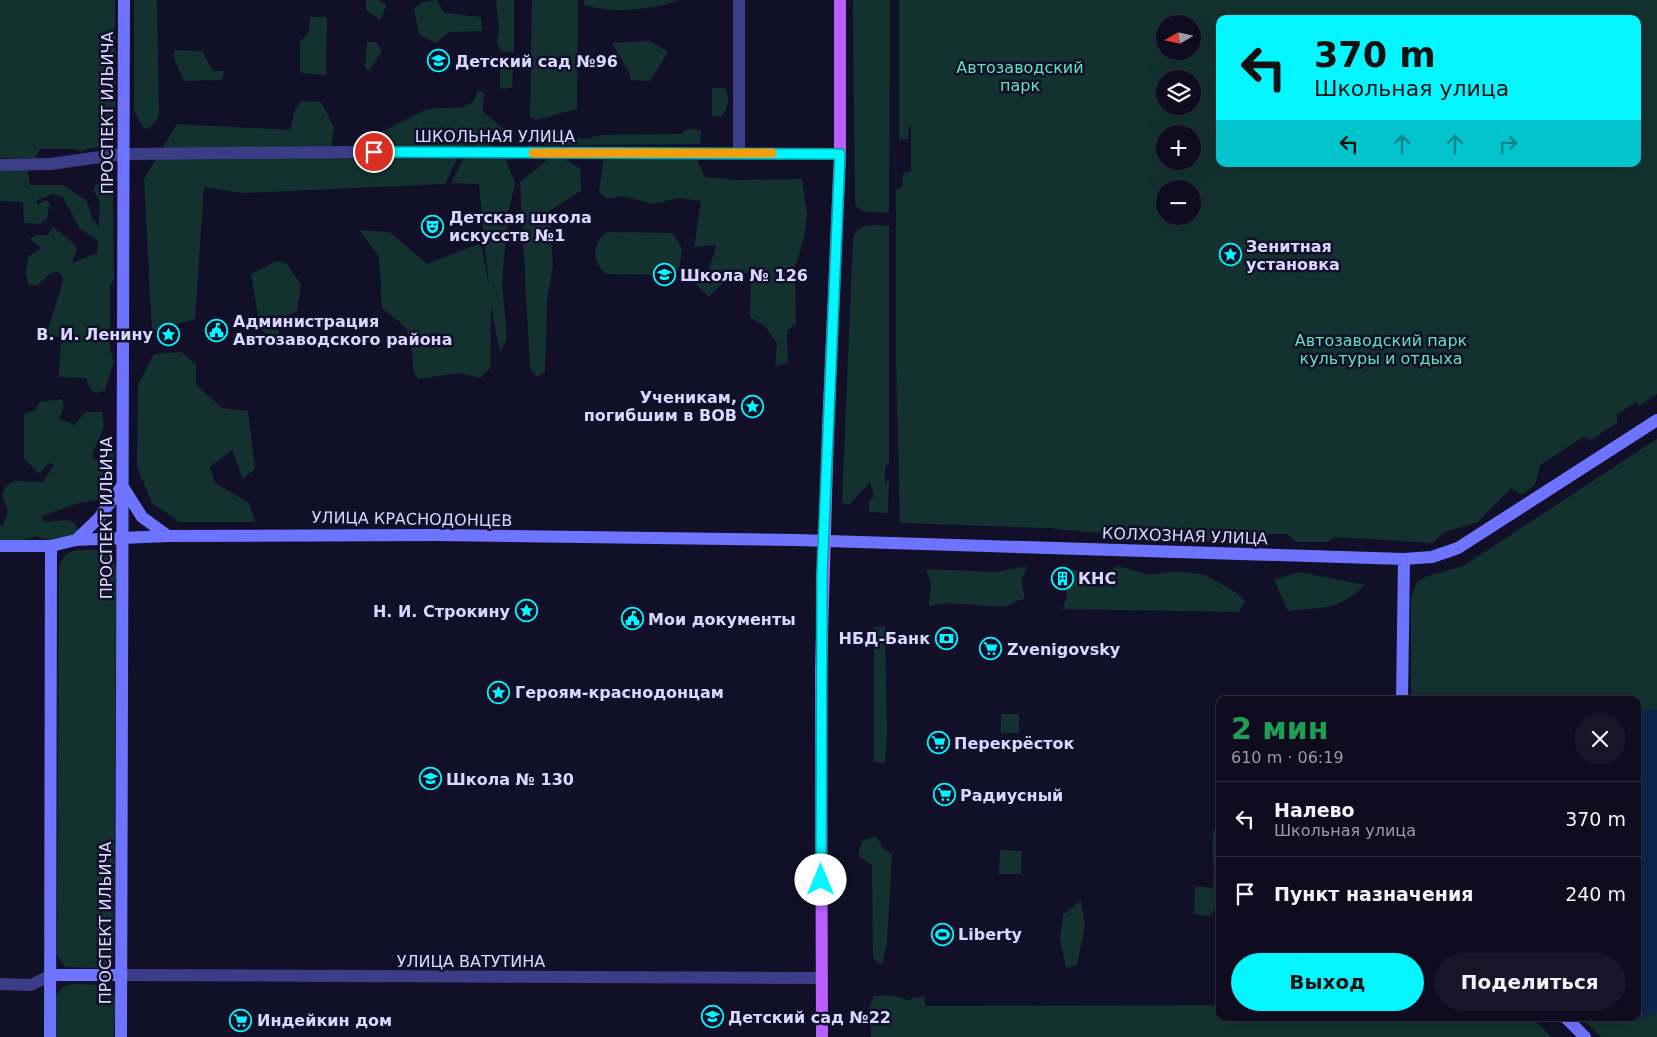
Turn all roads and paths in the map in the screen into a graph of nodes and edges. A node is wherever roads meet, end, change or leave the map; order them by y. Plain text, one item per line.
1 (124, 0) edge
2 (739, 0) edge
3 (840, 0) edge
4 (739, 153) junction
5 (123, 154) junction
6 (840, 154) junction
7 (0, 166) edge
8 (1657, 420) edge
9 (122, 486) junction
10 (168, 536) junction
11 (122, 538) junction
12 (76, 540) junction
13 (824, 541) junction
14 (0, 546) edge
15 (51, 546) junction
16 (1404, 558) junction
17 (1402, 696) edge
18 (50, 975) junction
19 (121, 975) junction
20 (822, 978) junction
21 (0, 984) edge
22 (1569, 1021) edge
23 (50, 1037) edge
24 (121, 1037) edge
25 (822, 1037) edge
26 (1585, 1037) edge

1 - 5 street, ПРОСПЕКТ ИЛЬИЧА
2 - 4 street
3 - 6 main road
4 - 5 street, ШКОЛЬНАЯ УЛИЦА
4 - 6 street, ШКОЛЬНАЯ УЛИЦА
5 - 7 street, ШКОЛЬНАЯ УЛИЦА
5 - 9 street, ПРОСПЕКТ ИЛЬИЧА
6 - 13 main road
8 - 16 street, КОЛХОЗНАЯ УЛИЦА
9 - 10 street
9 - 11 street, ПРОСПЕКТ ИЛЬИЧА
9 - 12 street
10 - 11 street, УЛИЦА КРАСНОДОНЦЕВ
10 - 13 street, УЛИЦА КРАСНОДОНЦЕВ
11 - 12 street, УЛИЦА КРАСНОДОНЦЕВ
11 - 19 street, ПРОСПЕКТ ИЛЬИЧА
12 - 15 street, УЛИЦА КРАСНОДОНЦЕВ
13 - 16 street, КОЛХОЗНАЯ УЛИЦА
13 - 20 main road
14 - 15 street, УЛИЦА КРАСНОДОНЦЕВ
15 - 18 street
16 - 17 street
18 - 19 street
18 - 21 street
18 - 23 street
19 - 20 street, УЛИЦА ВАТУТИНА
19 - 24 street, ПРОСПЕКТ ИЛЬИЧА
20 - 25 main road
22 - 26 street

